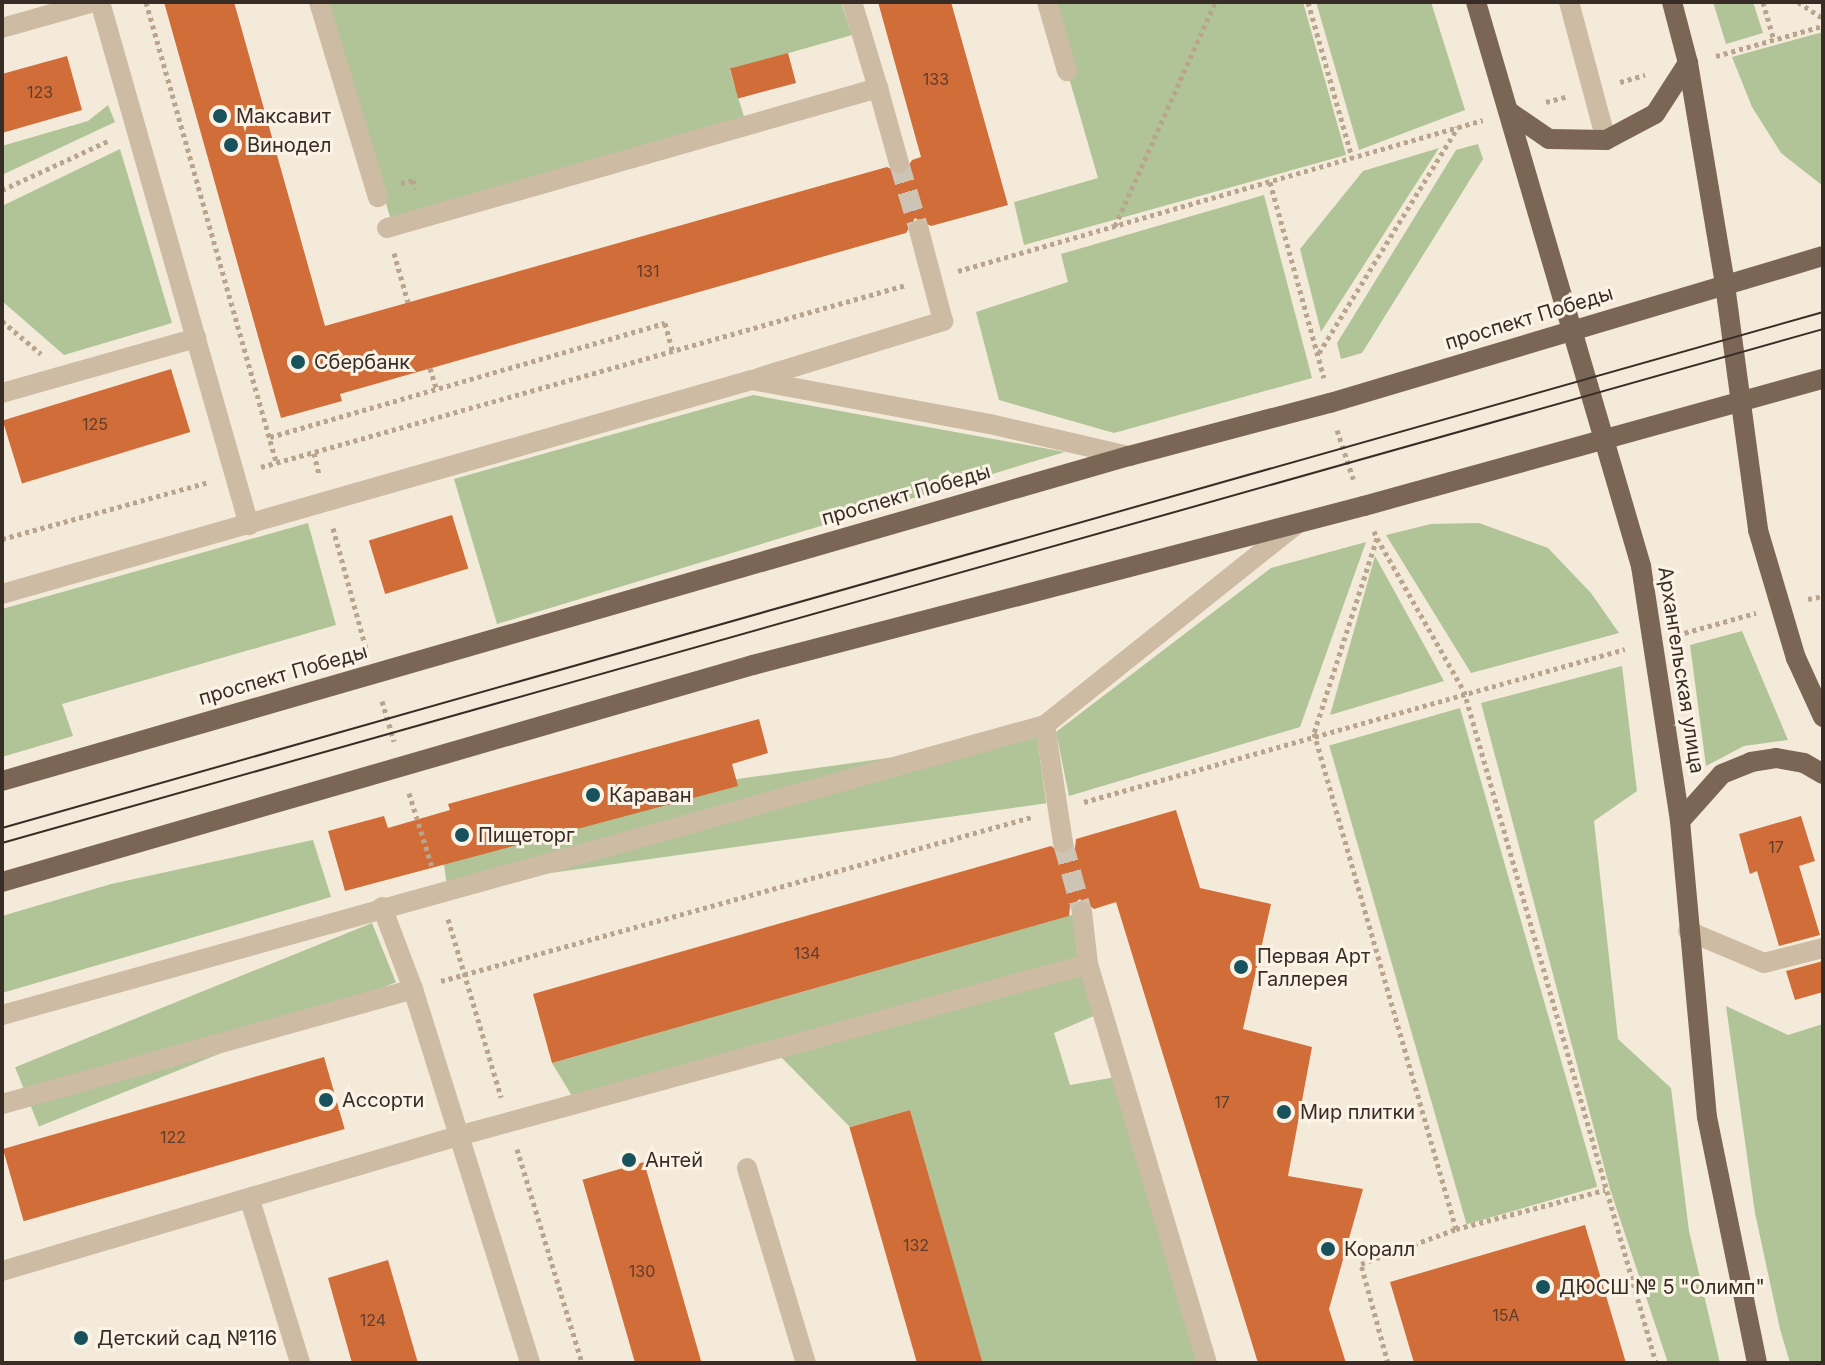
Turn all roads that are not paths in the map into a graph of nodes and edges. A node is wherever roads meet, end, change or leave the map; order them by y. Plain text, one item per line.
1 (97, 2) edge
2 (319, 2) edge
3 (852, 2) edge
4 (1047, 2) edge
5 (1476, 2) edge
6 (1569, 2) edge
7 (1672, 2) edge
8 (2, 28) edge
9 (1688, 63) junction
10 (1067, 71) dead end
11 (878, 88) junction
12 (1511, 113) junction
13 (1606, 140) junction
14 (899, 163) tunnel mouth
15 (378, 197) dead end
16 (387, 228) road end
17 (919, 230) tunnel mouth
18 (1823, 256) edge
19 (1725, 285) junction
20 (1574, 330) junction
21 (196, 338) junction
22 (1823, 379) edge
23 (752, 380) junction
24 (2, 393) edge
25 (1741, 403) junction
26 (1605, 440) junction
27 (1129, 456) junction
28 (1297, 524) junction
29 (249, 525) junction
30 (2, 594) edge
31 (1823, 717) edge
32 (1045, 725) junction
33 (1823, 774) edge
34 (2, 781) edge
35 (1680, 821) junction
36 (1063, 843) tunnel mouth
37 (2, 882) edge
38 (382, 907) junction
39 (1082, 912) tunnel mouth
40 (1688, 931) junction
41 (1823, 948) edge
42 (1088, 964) junction
43 (413, 989) junction
44 (2, 1015) edge
45 (2, 1104) edge
46 (458, 1136) junction
47 (747, 1168) dead end
48 (250, 1200) junction
49 (2, 1271) edge
50 (300, 1363) edge
51 (530, 1363) edge
52 (806, 1363) edge
53 (1207, 1363) edge
54 (1757, 1363) edge

1 - 8 street
1 - 21 street
2 - 15 street
3 - 11 street
4 - 10 street
5 - 12 main road, Архангельская улица
6 - 13 street
7 - 9 main road
9 - 13 main road
9 - 19 main road
11 - 14 street
11 - 16 street
12 - 13 main road
12 - 20 main road, Архангельская улица
17 - 23 street
18 - 19 main road, проспект Победы
19 - 20 main road, проспект Победы
19 - 25 main road
20 - 26 main road, Архангельская улица
20 - 27 main road, проспект Победы
21 - 24 street
21 - 29 street
22 - 25 main road
23 - 27 street
23 - 29 street
25 - 26 main road
25 - 31 main road
26 - 28 main road
26 - 35 main road, Архангельская улица
27 - 34 main road, проспект Победы
28 - 32 street
28 - 37 main road
29 - 30 street
32 - 36 street
32 - 38 street
33 - 35 main road
35 - 40 main road, Архангельская улица
38 - 43 street
38 - 44 street
39 - 42 street
40 - 41 street
40 - 54 main road, Архангельская улица
42 - 46 street
42 - 53 street
43 - 45 street
43 - 46 street
46 - 48 street
46 - 51 street
47 - 52 street
48 - 49 street
48 - 50 street

